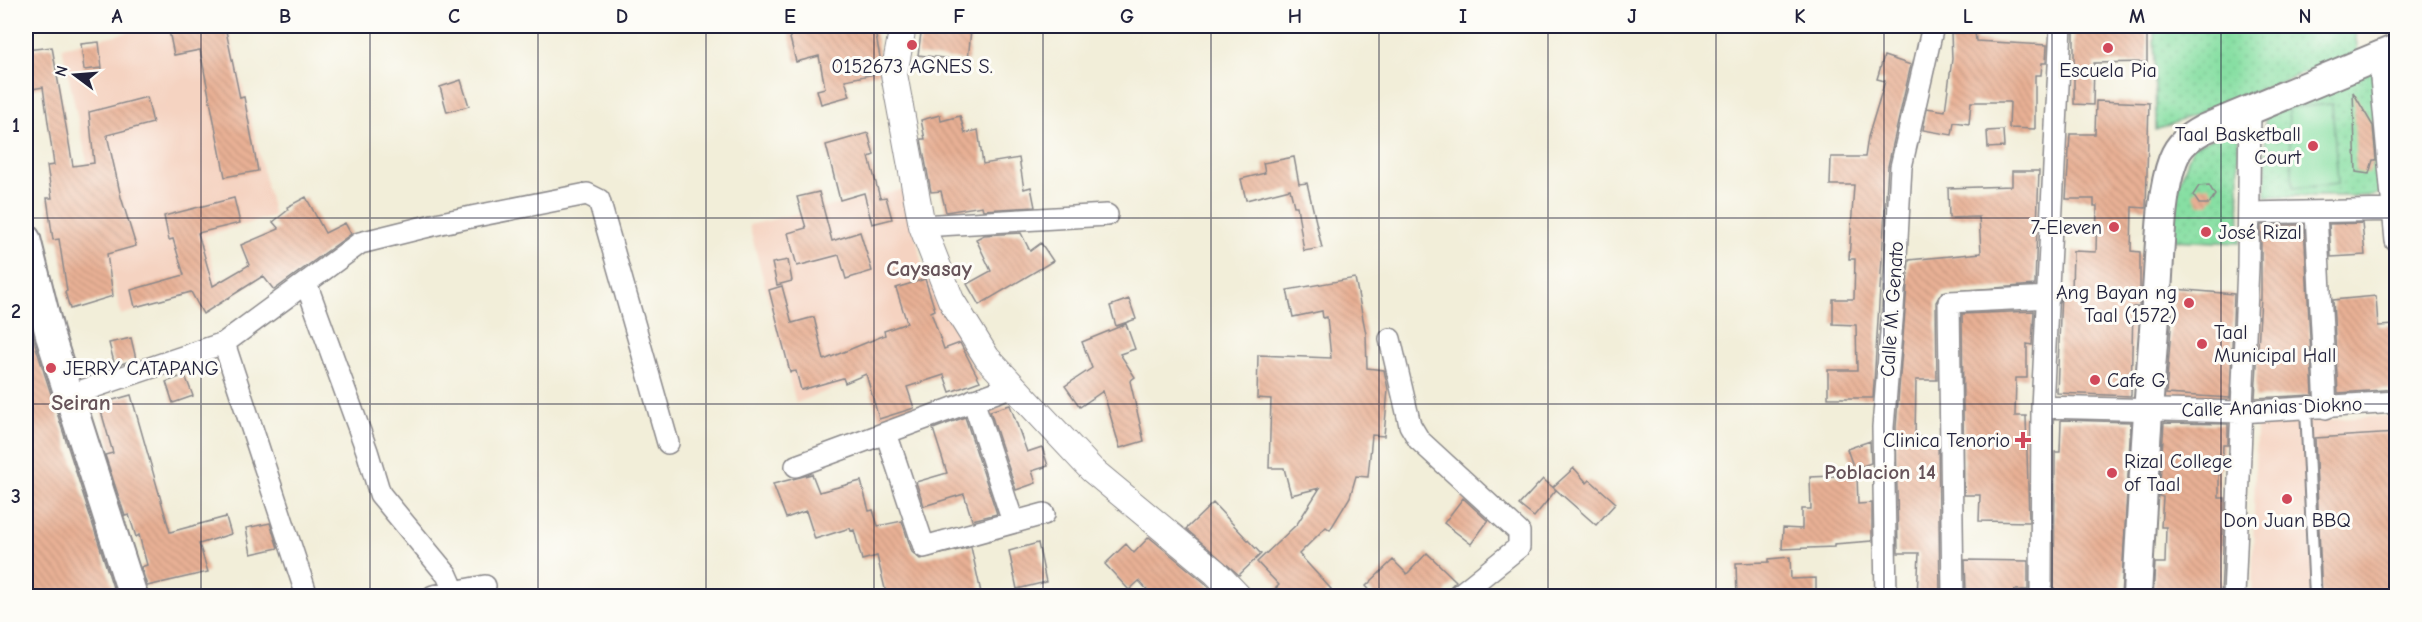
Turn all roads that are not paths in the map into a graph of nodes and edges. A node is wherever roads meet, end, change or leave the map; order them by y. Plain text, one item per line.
1 (903, 26) edge
2 (1933, 26) edge
3 (2061, 26) edge
4 (2388, 52) edge
5 (2250, 110) junction
6 (2395, 210) edge
7 (2249, 213) junction
8 (2316, 213) junction
9 (1107, 215) dead end
10 (922, 226) junction
11 (26, 239) edge
12 (2397, 241) edge
13 (306, 283) junction
14 (2049, 297) junction
15 (1390, 339) dead end
16 (224, 343) junction
17 (1013, 386) junction
18 (70, 394) junction
19 (973, 400) junction
20 (2397, 402) edge
21 (2043, 407) junction
22 (2316, 409) junction
23 (2148, 411) junction
24 (2241, 412) junction
25 (886, 433) junction
26 (669, 443) dead end
27 (796, 466) dead end
28 (1044, 514) dead end
29 (1013, 522) junction
30 (485, 586) dead end
31 (455, 593) junction
32 (133, 597) edge
33 (307, 597) edge
34 (433, 597) edge
35 (1238, 597) edge
36 (1458, 597) edge
37 (1886, 597) edge
38 (1953, 597) edge
39 (2041, 597) edge
40 (2137, 597) edge
41 (2234, 597) edge
42 (2315, 597) edge

1 - 10 street
2 - 37 street, Calle M. Genato
3 - 14 street
4 - 5 main road
4 - 6 street
5 - 7 street
5 - 23 main road
6 - 8 street
6 - 12 street
7 - 8 street
7 - 24 street
8 - 22 street
9 - 10 street
10 - 17 street
11 - 18 main road
13 - 16 street
13 - 26 street
13 - 31 street
14 - 21 street
14 - 38 street
15 - 36 street
16 - 18 street
16 - 33 street
17 - 19 street
17 - 35 street
18 - 32 main road
19 - 25 street
19 - 29 street
20 - 22 street, Calle Ananias Diokno
21 - 23 street, Calle Ananias Diokno
21 - 39 street
22 - 24 street, Calle Ananias Diokno
22 - 42 lane
23 - 24 street, Calle Ananias Diokno
23 - 40 main road
24 - 41 street
25 - 27 street
25 - 29 street
28 - 29 street
30 - 31 street
31 - 34 street

